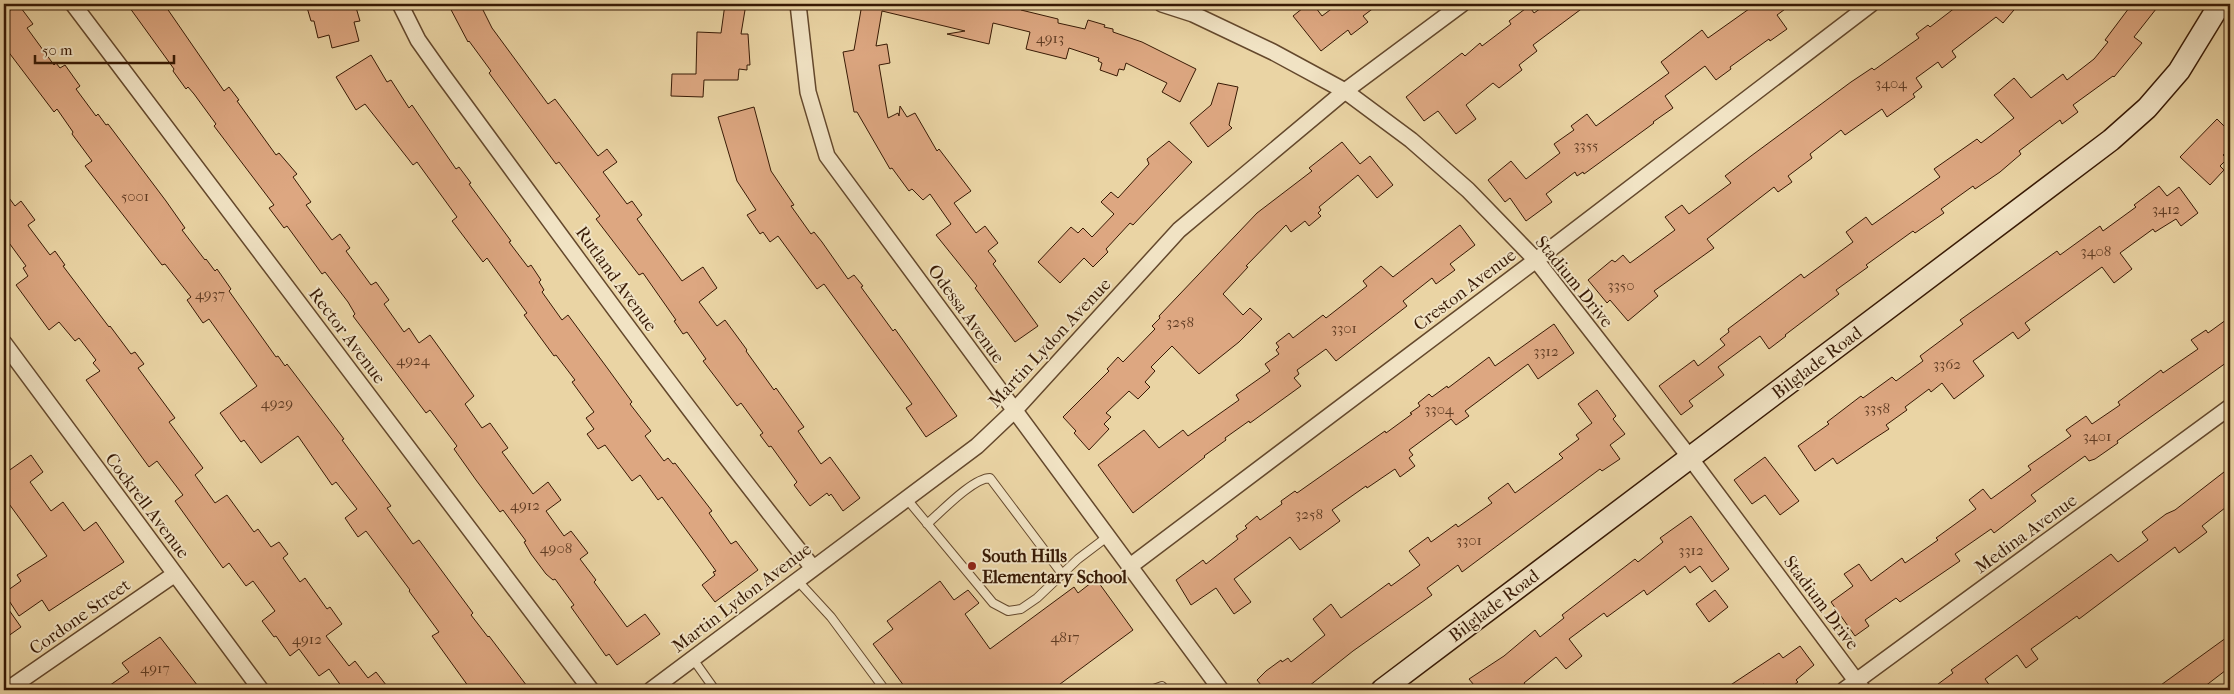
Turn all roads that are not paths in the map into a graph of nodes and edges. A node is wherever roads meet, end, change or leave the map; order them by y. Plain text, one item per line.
1 (73, 4) edge
2 (400, 4) edge
3 (798, 4) edge
4 (1162, 4) edge
5 (1462, 4) edge
6 (1871, 4) edge
7 (2220, 4) edge
8 (1345, 91) junction
9 (1536, 260) junction
10 (4, 343) edge
11 (2230, 407) edge
12 (1014, 411) junction
13 (1690, 459) junction
14 (906, 498) junction
15 (928, 524) junction
16 (1107, 537) junction
17 (1129, 567) junction
18 (813, 568) junction
19 (175, 574) junction
20 (1063, 575) junction
21 (797, 580) junction
22 (693, 659) junction
23 (1854, 687) edge
24 (1164, 688) edge
25 (7, 690) edge
26 (261, 690) edge
27 (592, 690) edge
28 (651, 690) edge
29 (716, 690) edge
30 (885, 690) edge
31 (1151, 690) edge
32 (1221, 690) edge
33 (1382, 690) edge

1 - 27 street, Rector Avenue
2 - 18 street, Rutland Avenue
3 - 12 street, Odessa Avenue
4 - 8 street, Stadium Drive
5 - 8 street, Martin Lydon Avenue
6 - 9 street, Creston Avenue
7 - 13 street, Bilglade Road
8 - 9 street, Stadium Drive
8 - 12 street, Martin Lydon Avenue
9 - 13 street, Stadium Drive
9 - 17 street, Creston Avenue
10 - 19 street, Cockrell Avenue
11 - 23 street, Medina Avenue
12 - 14 street, Martin Lydon Avenue
12 - 16 street, Odessa Avenue
13 - 23 street, Stadium Drive
13 - 33 street, Bilglade Road
14 - 15 lane
14 - 18 street, Martin Lydon Avenue
15 - 20 lane
15 - 20 lane
16 - 17 street, Odessa Avenue
16 - 20 lane
17 - 32 street, Odessa Avenue
18 - 21 street, Martin Lydon Avenue
19 - 25 street, Cordone Street
19 - 26 street, Cockrell Avenue
21 - 22 street, Martin Lydon Avenue
21 - 30 lane
22 - 28 street, Martin Lydon Avenue
22 - 29 lane
24 - 31 lane

